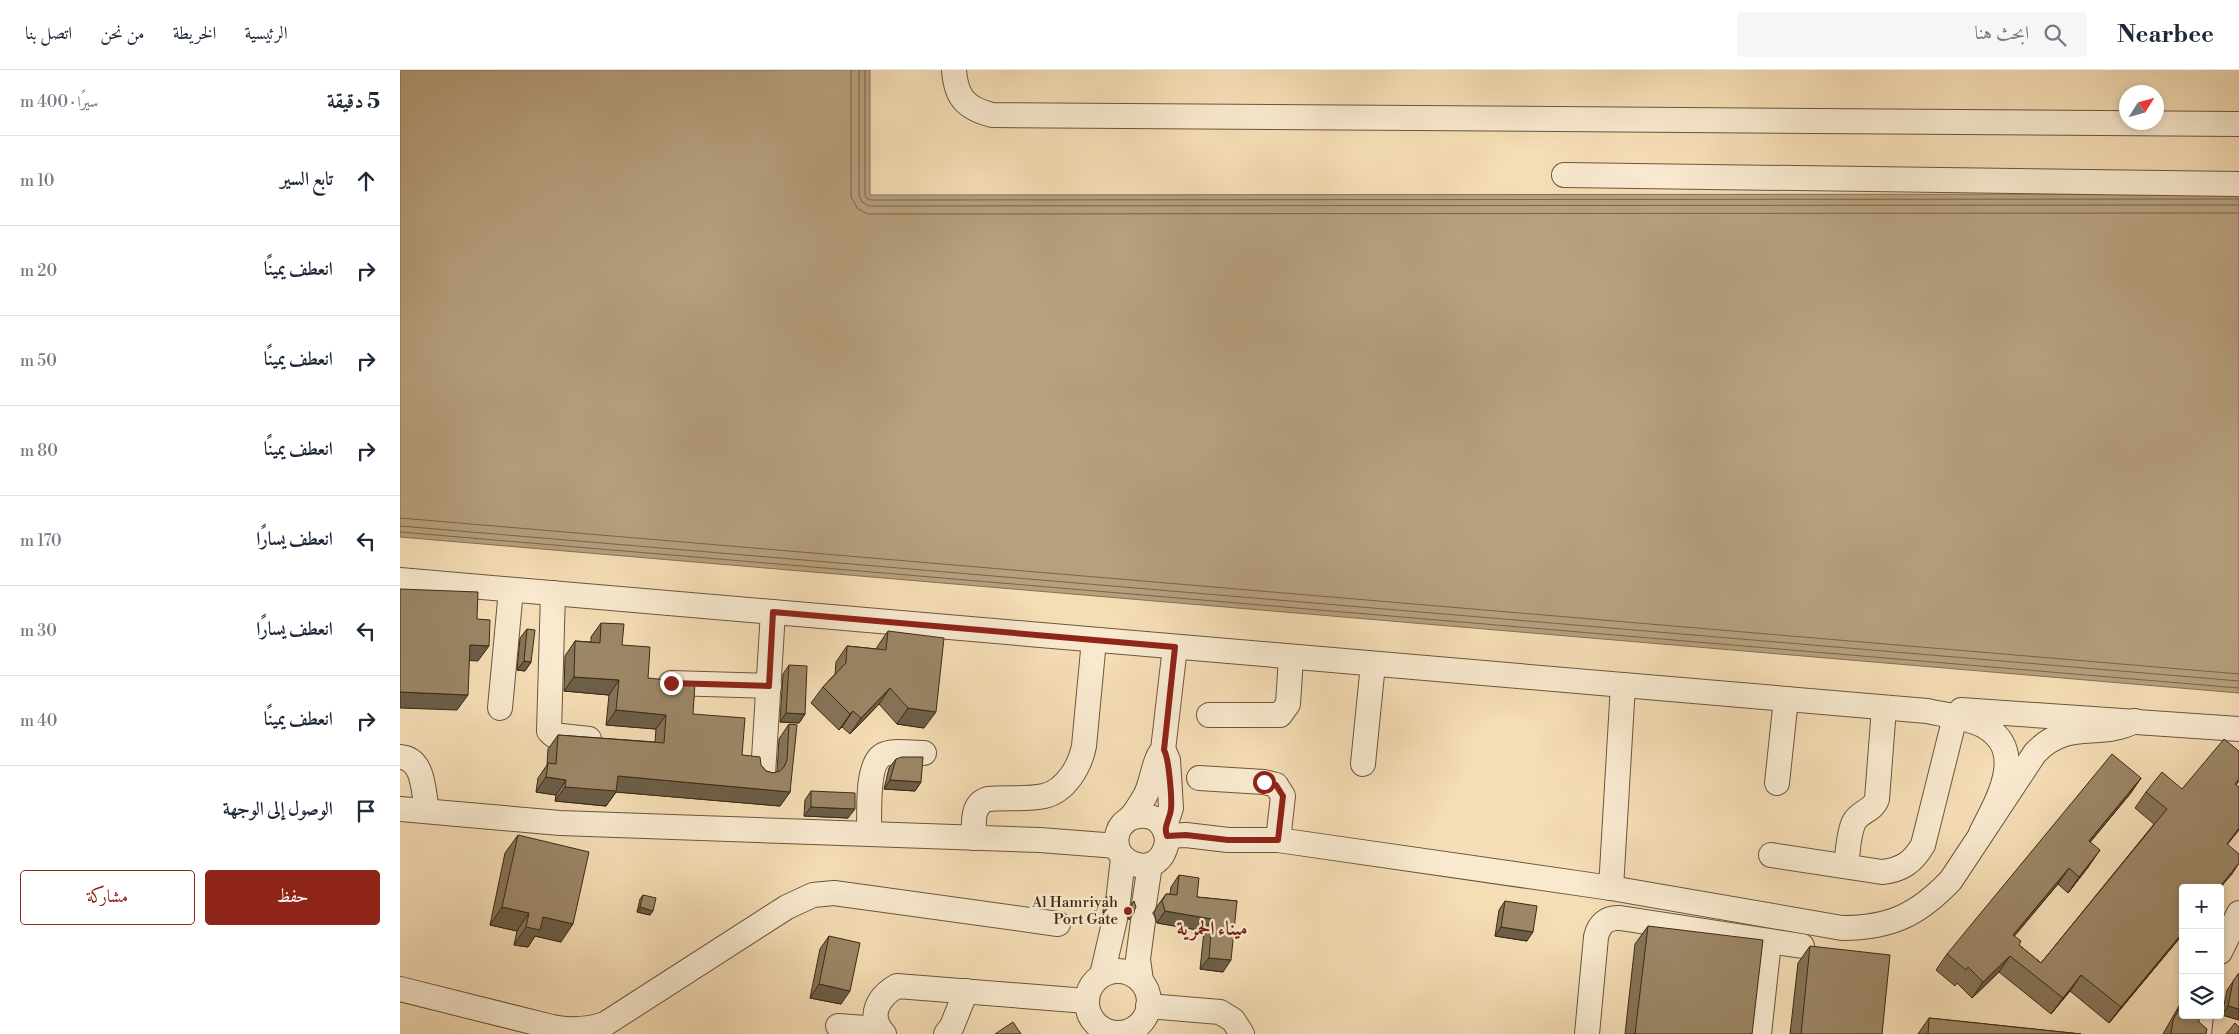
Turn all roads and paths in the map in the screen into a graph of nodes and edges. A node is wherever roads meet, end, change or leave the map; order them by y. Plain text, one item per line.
1 (954, 70) edge
2 (2239, 124) edge
3 (1564, 175) dead end
4 (2239, 184) edge
5 (400, 580) edge
6 (511, 590) junction
7 (553, 593) junction
8 (773, 612) junction
9 (1094, 640) junction
10 (1175, 647) junction
11 (1291, 657) junction
12 (1373, 664) junction
13 (671, 683) edge
14 (1623, 685) junction
15 (769, 686) junction
16 (1786, 699) junction
17 (500, 708) dead end
18 (1884, 708) junction
19 (1927, 711) junction
20 (1209, 715) dead end
21 (1955, 717) junction
22 (2135, 721) junction
23 (2239, 729) edge
24 (616, 741) edge
25 (1164, 750) junction
26 (924, 754) dead end
27 (400, 757) edge
28 (1363, 764) dead end
29 (763, 774) edge
30 (1199, 778) dead end
31 (1777, 783) dead end
32 (400, 809) edge
33 (426, 811) junction
34 (1130, 818) junction
35 (1165, 832) junction
36 (1981, 833) junction
37 (869, 834) junction
38 (974, 838) junction
39 (1278, 840) junction
40 (1120, 852) junction
41 (1771, 855) dead end
42 (1150, 865) junction
43 (1846, 866) junction
44 (1611, 888) junction
45 (2239, 913) edge
46 (1058, 924) dead end
47 (1769, 942) junction
48 (2224, 944) edge
49 (1802, 946) dead end
50 (1102, 975) junction
51 (1141, 981) junction
52 (400, 989) edge
53 (966, 991) junction
54 (1148, 1006) junction
55 (1091, 1018) edge
56 (2201, 1019) edge
57 (838, 1026) dead end
58 (1135, 1030) edge
59 (551, 1031) edge
60 (882, 1031) edge
61 (946, 1034) edge
62 (1242, 1034) edge
63 (1587, 1034) edge
64 (1759, 1034) edge
65 (2199, 1034) edge

1 - 2 lane
3 - 4 lane
5 - 6 lane
6 - 7 lane
6 - 17 lane
7 - 8 lane
7 - 24 lane
8 - 9 lane
8 - 15 lane
9 - 10 lane
9 - 38 lane
10 - 11 lane
10 - 25 lane
11 - 12 lane
11 - 20 lane
12 - 14 lane
12 - 28 lane
13 - 15 lane
14 - 16 lane
14 - 44 lane
15 - 29 lane
16 - 18 lane
16 - 31 lane
18 - 19 lane
18 - 43 lane
19 - 21 lane
19 - 22 lane
21 - 36 lane
21 - 43 lane
22 - 23 lane
22 - 36 lane
25 - 34 lane
25 - 35 lane
26 - 37 lane
27 - 33 lane
30 - 39 lane
32 - 33 lane
33 - 37 lane
34 - 35 lane
34 - 40 lane
35 - 39 lane
35 - 42 lane
36 - 44 lane
37 - 38 lane
38 - 40 lane
39 - 44 lane
40 - 42 lane
40 - 50 lane
41 - 43 lane
42 - 51 lane
45 - 48 lane
46 - 59 lane
47 - 49 lane
47 - 63 lane
47 - 64 lane
50 - 51 lane
50 - 55 lane
51 - 54 lane
52 - 59 lane
53 - 55 lane
53 - 60 lane
53 - 61 lane
54 - 58 lane
54 - 62 lane
55 - 58 lane
56 - 65 lane
57 - 60 lane

